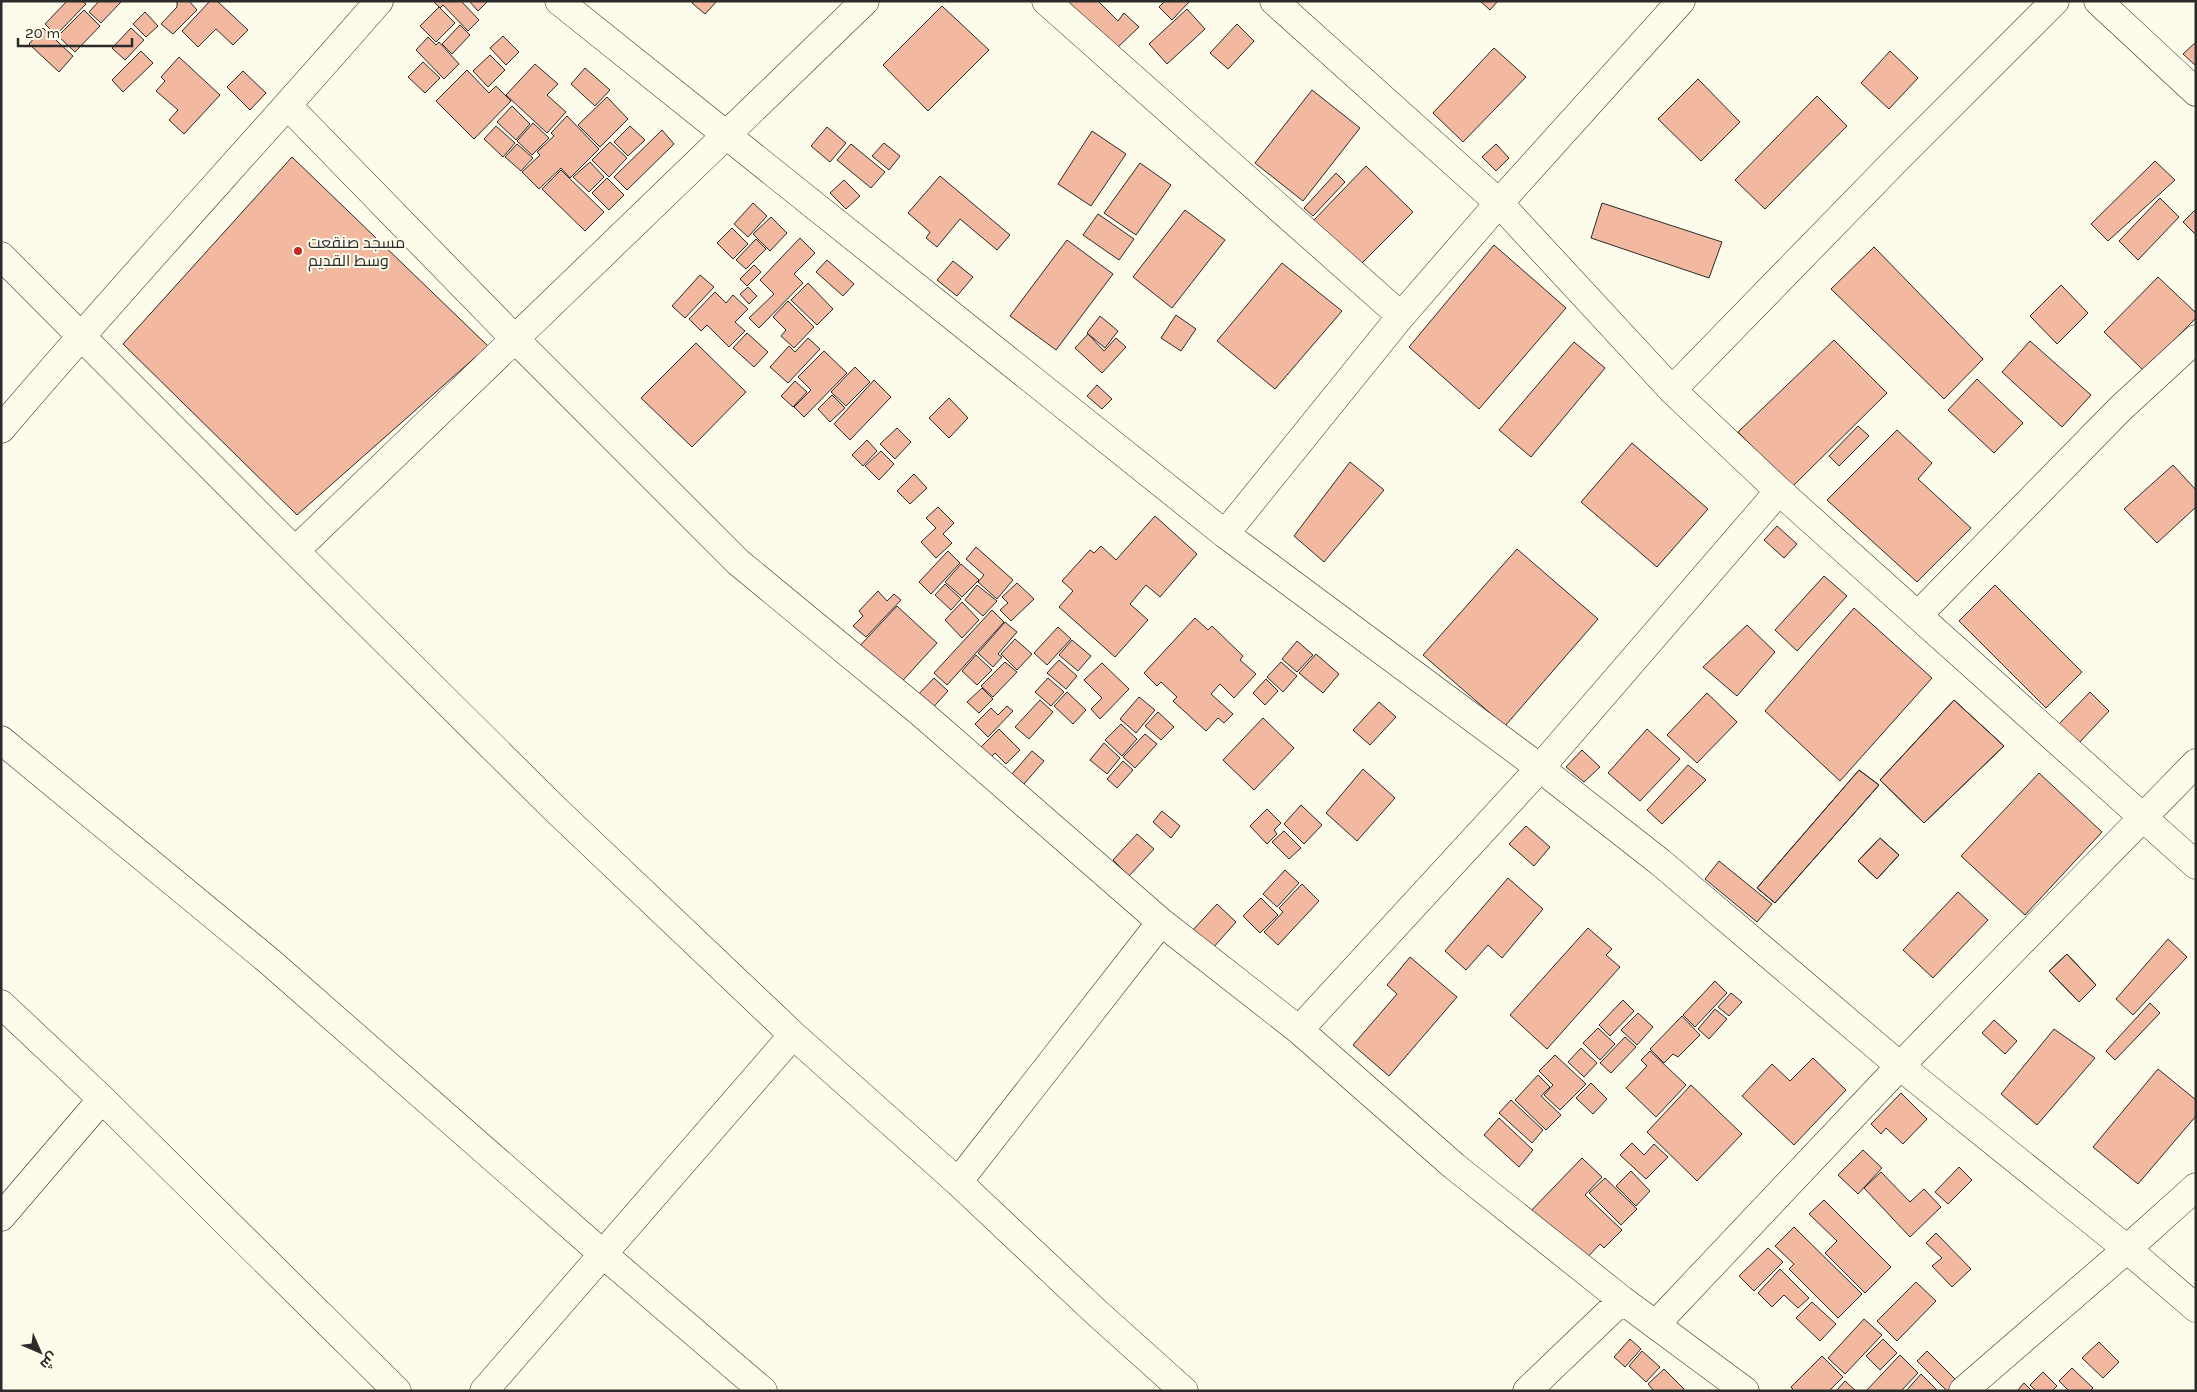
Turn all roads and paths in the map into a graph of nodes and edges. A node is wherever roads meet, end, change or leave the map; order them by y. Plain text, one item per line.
1 (379, 1) edge
2 (559, 1) edge
3 (865, 1) edge
4 (1046, 1) edge
5 (1681, 1) edge
6 (2055, 1) edge
7 (2098, 1) edge
8 (1276, 2) edge
9 (2196, 92) edge
10 (288, 106) junction
11 (728, 135) junction
12 (1499, 203) junction
13 (1, 256) edge
14 (1401, 316) junction
15 (81, 335) junction
16 (515, 339) junction
17 (2196, 339) edge
18 (1672, 390) junction
19 (1, 430) edge
20 (1779, 491) junction
21 (1226, 534) junction
22 (295, 551) junction
23 (1918, 615) junction
24 (1, 740) edge
25 (2196, 763) edge
26 (1540, 768) junction
27 (2144, 818) junction
28 (2196, 865) edge
29 (1161, 922) junction
30 (1, 1004) edge
31 (1300, 1030) junction
32 (793, 1035) junction
33 (1900, 1066) junction
34 (102, 1099) junction
35 (958, 1182) junction
36 (2196, 1187) edge
37 (1, 1216) edge
38 (2127, 1249) junction
39 (604, 1255) junction
40 (1622, 1300) junction
41 (2196, 1308) edge
42 (1656, 1324) junction
43 (397, 1391) edge
44 (484, 1391) edge
45 (762, 1391) edge
46 (1184, 1391) edge
47 (1527, 1391) edge
48 (1745, 1391) edge
49 (1963, 1391) edge

1 - 10 street
2 - 11 street
3 - 11 street
4 - 14 street
5 - 12 street
6 - 18 street
7 - 9 street
8 - 12 street
10 - 15 street
10 - 16 street
11 - 16 street
11 - 21 street
12 - 14 street
12 - 18 street
13 - 15 street
14 - 21 street
15 - 19 street
15 - 22 street
16 - 22 street
16 - 29 street
17 - 23 street
18 - 20 street
20 - 23 street
20 - 26 street
21 - 26 street
22 - 32 street
23 - 27 street
24 - 39 street
25 - 27 street
26 - 31 street
26 - 33 street
27 - 28 street
27 - 33 street
29 - 31 street
29 - 35 street
30 - 34 street
31 - 40 street
32 - 35 street
32 - 39 street
33 - 38 street
33 - 42 street
34 - 37 street
34 - 43 street
35 - 46 street
36 - 38 street
38 - 41 street
38 - 49 street
39 - 44 street
39 - 45 street
40 - 42 street
40 - 47 street
42 - 48 street

